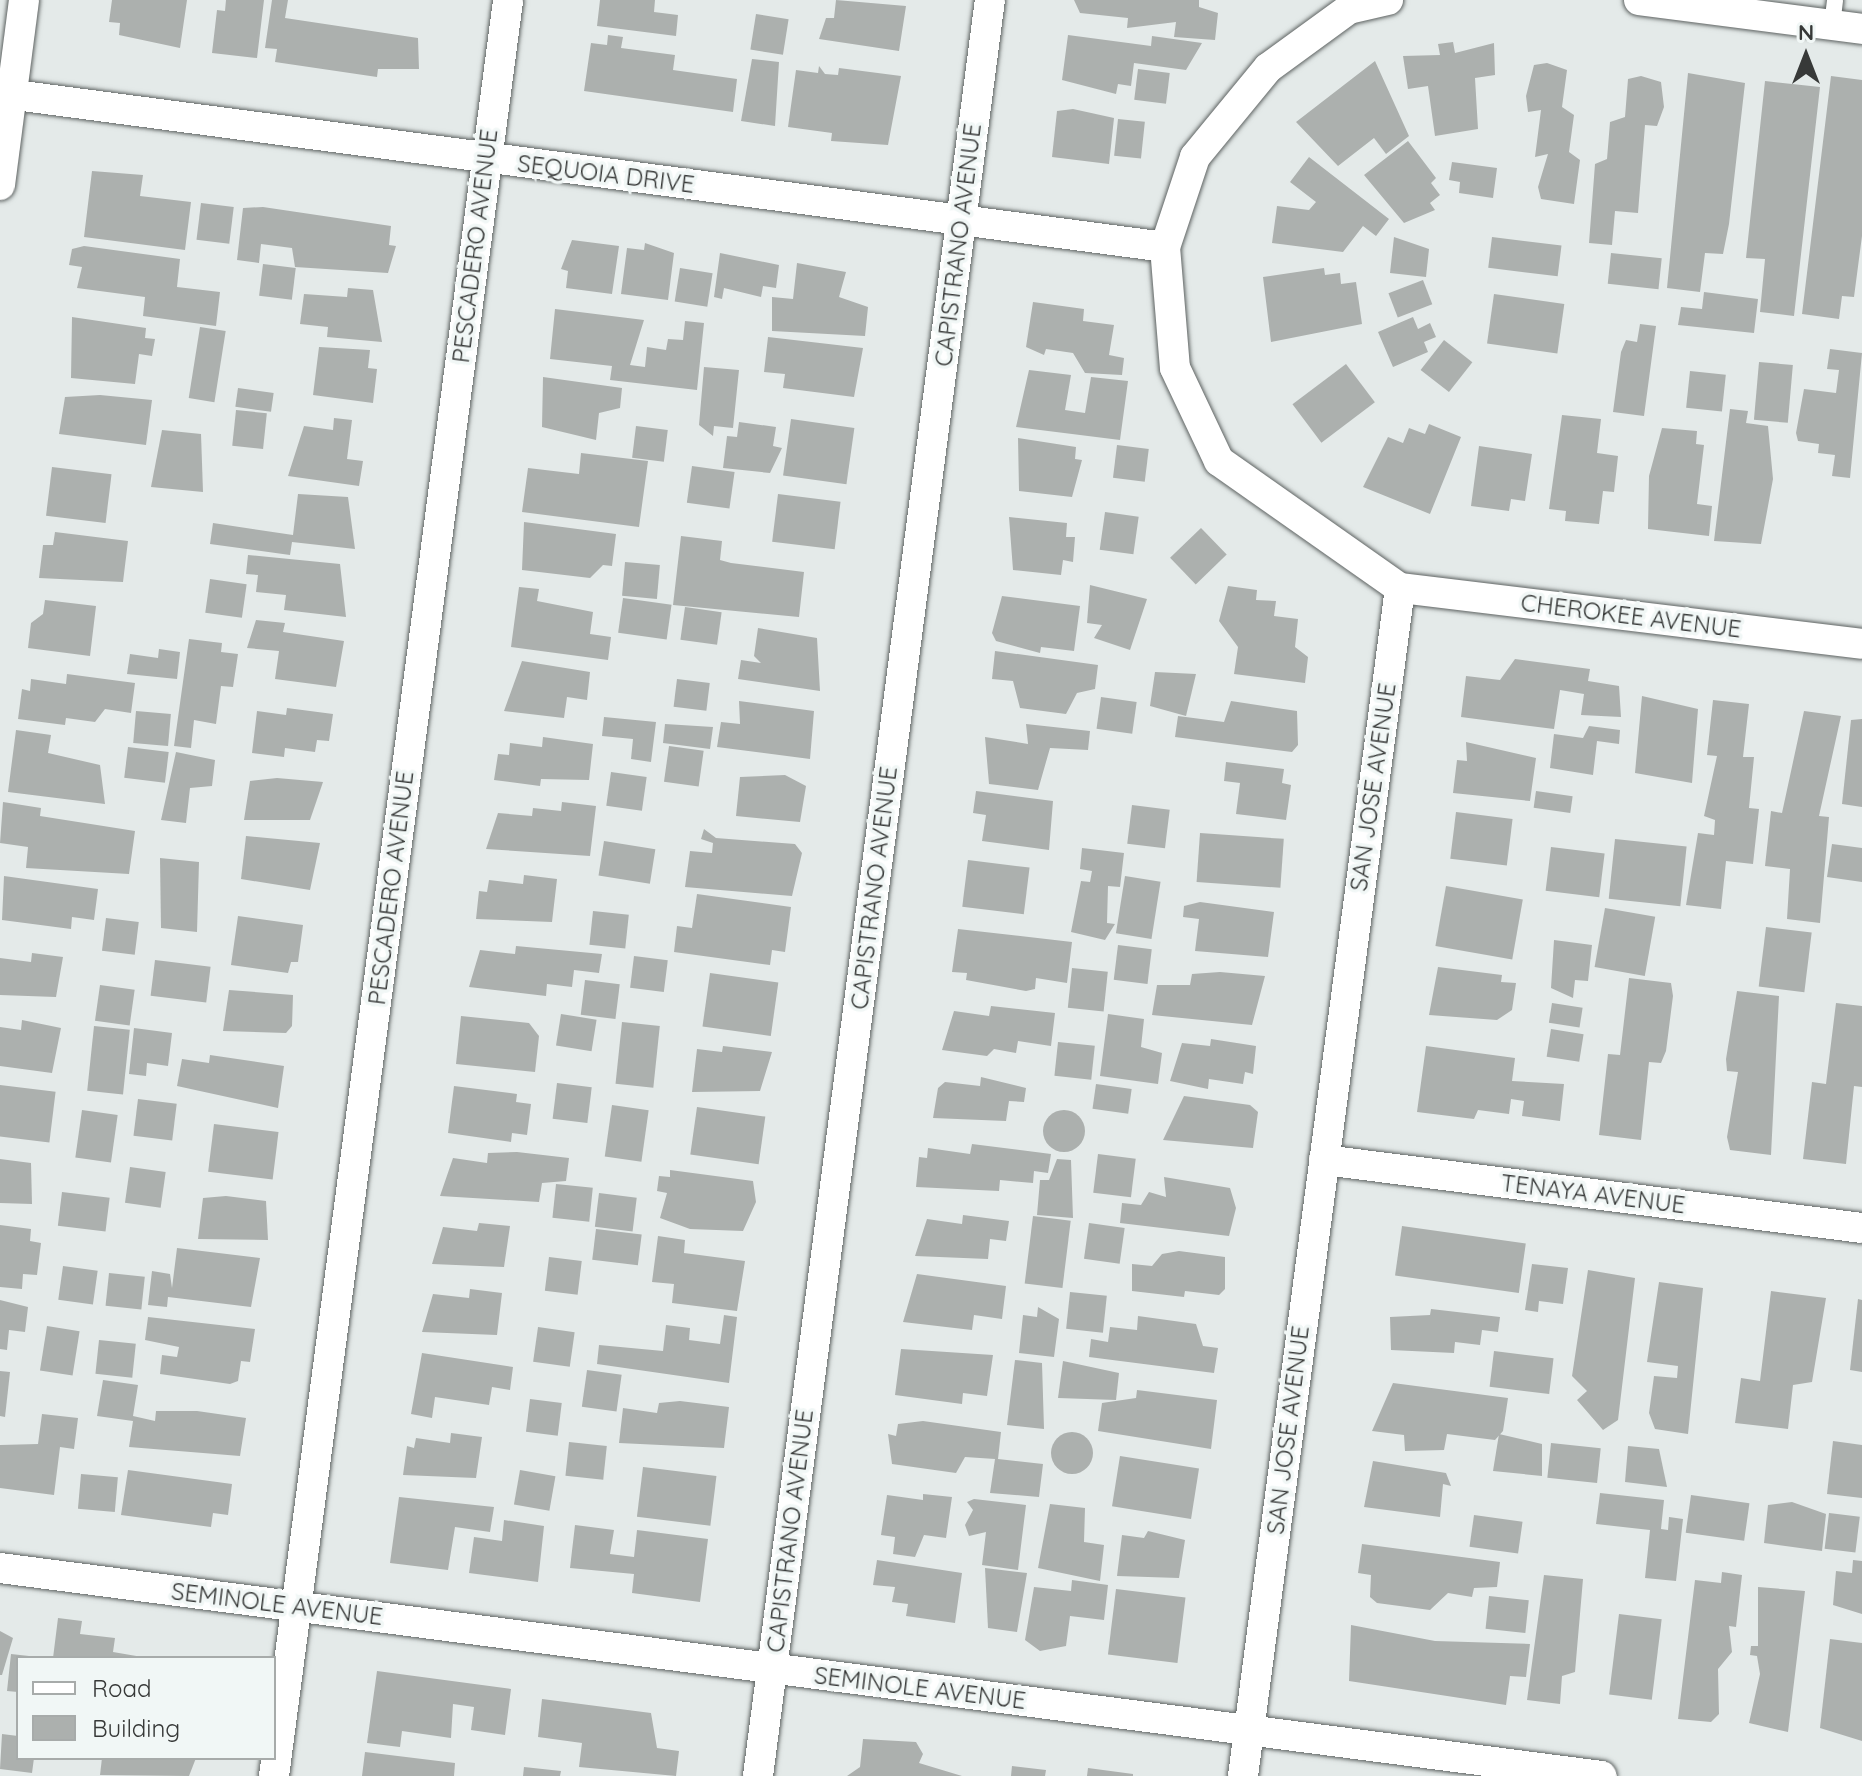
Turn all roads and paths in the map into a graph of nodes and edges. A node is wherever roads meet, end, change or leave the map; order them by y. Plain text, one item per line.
1 (24, 0) edge
2 (508, 0) edge
3 (990, 0) edge
4 (1388, 0) edge
5 (1639, 0) edge
6 (1833, 13) edge
7 (1862, 29) edge
8 (6, 94) edge
9 (487, 158) junction
10 (0, 185) edge
11 (961, 220) junction
12 (1165, 247) junction
13 (1400, 588) junction
14 (1862, 644) edge
15 (1324, 1160) junction
16 (1862, 1228) edge
17 (0, 1568) edge
18 (296, 1606) junction
19 (772, 1669) junction
20 (1249, 1730) junction
21 (1534, 1772) edge
22 (274, 1776) edge
23 (758, 1776) edge
24 (1243, 1776) edge
25 (1602, 1776) edge

1 - 8 street
2 - 9 street, PESCADERO AVENUE
3 - 11 street, CAPISTRANO AVENUE
4 - 12 street
5 - 6 street
6 - 7 street
8 - 9 street, SEQUOIA DRIVE
8 - 10 street
9 - 11 street, SEQUOIA DRIVE
9 - 18 street, PESCADERO AVENUE
11 - 12 street, SEQUOIA DRIVE
11 - 19 street, CAPISTRANO AVENUE
12 - 13 street
13 - 14 street, CHEROKEE AVENUE
13 - 15 street, SAN JOSE AVENUE
15 - 16 street, TENAYA AVENUE
15 - 20 street, SAN JOSE AVENUE
17 - 18 street, SEMINOLE AVENUE
18 - 19 street, SEMINOLE AVENUE
18 - 22 street, PESCADERO AVENUE
19 - 20 street, SEMINOLE AVENUE
19 - 23 street, CAPISTRANO AVENUE
20 - 21 street, SEMINOLE AVENUE
20 - 24 street, SAN JOSE AVENUE
21 - 25 street, SEMINOLE AVENUE

